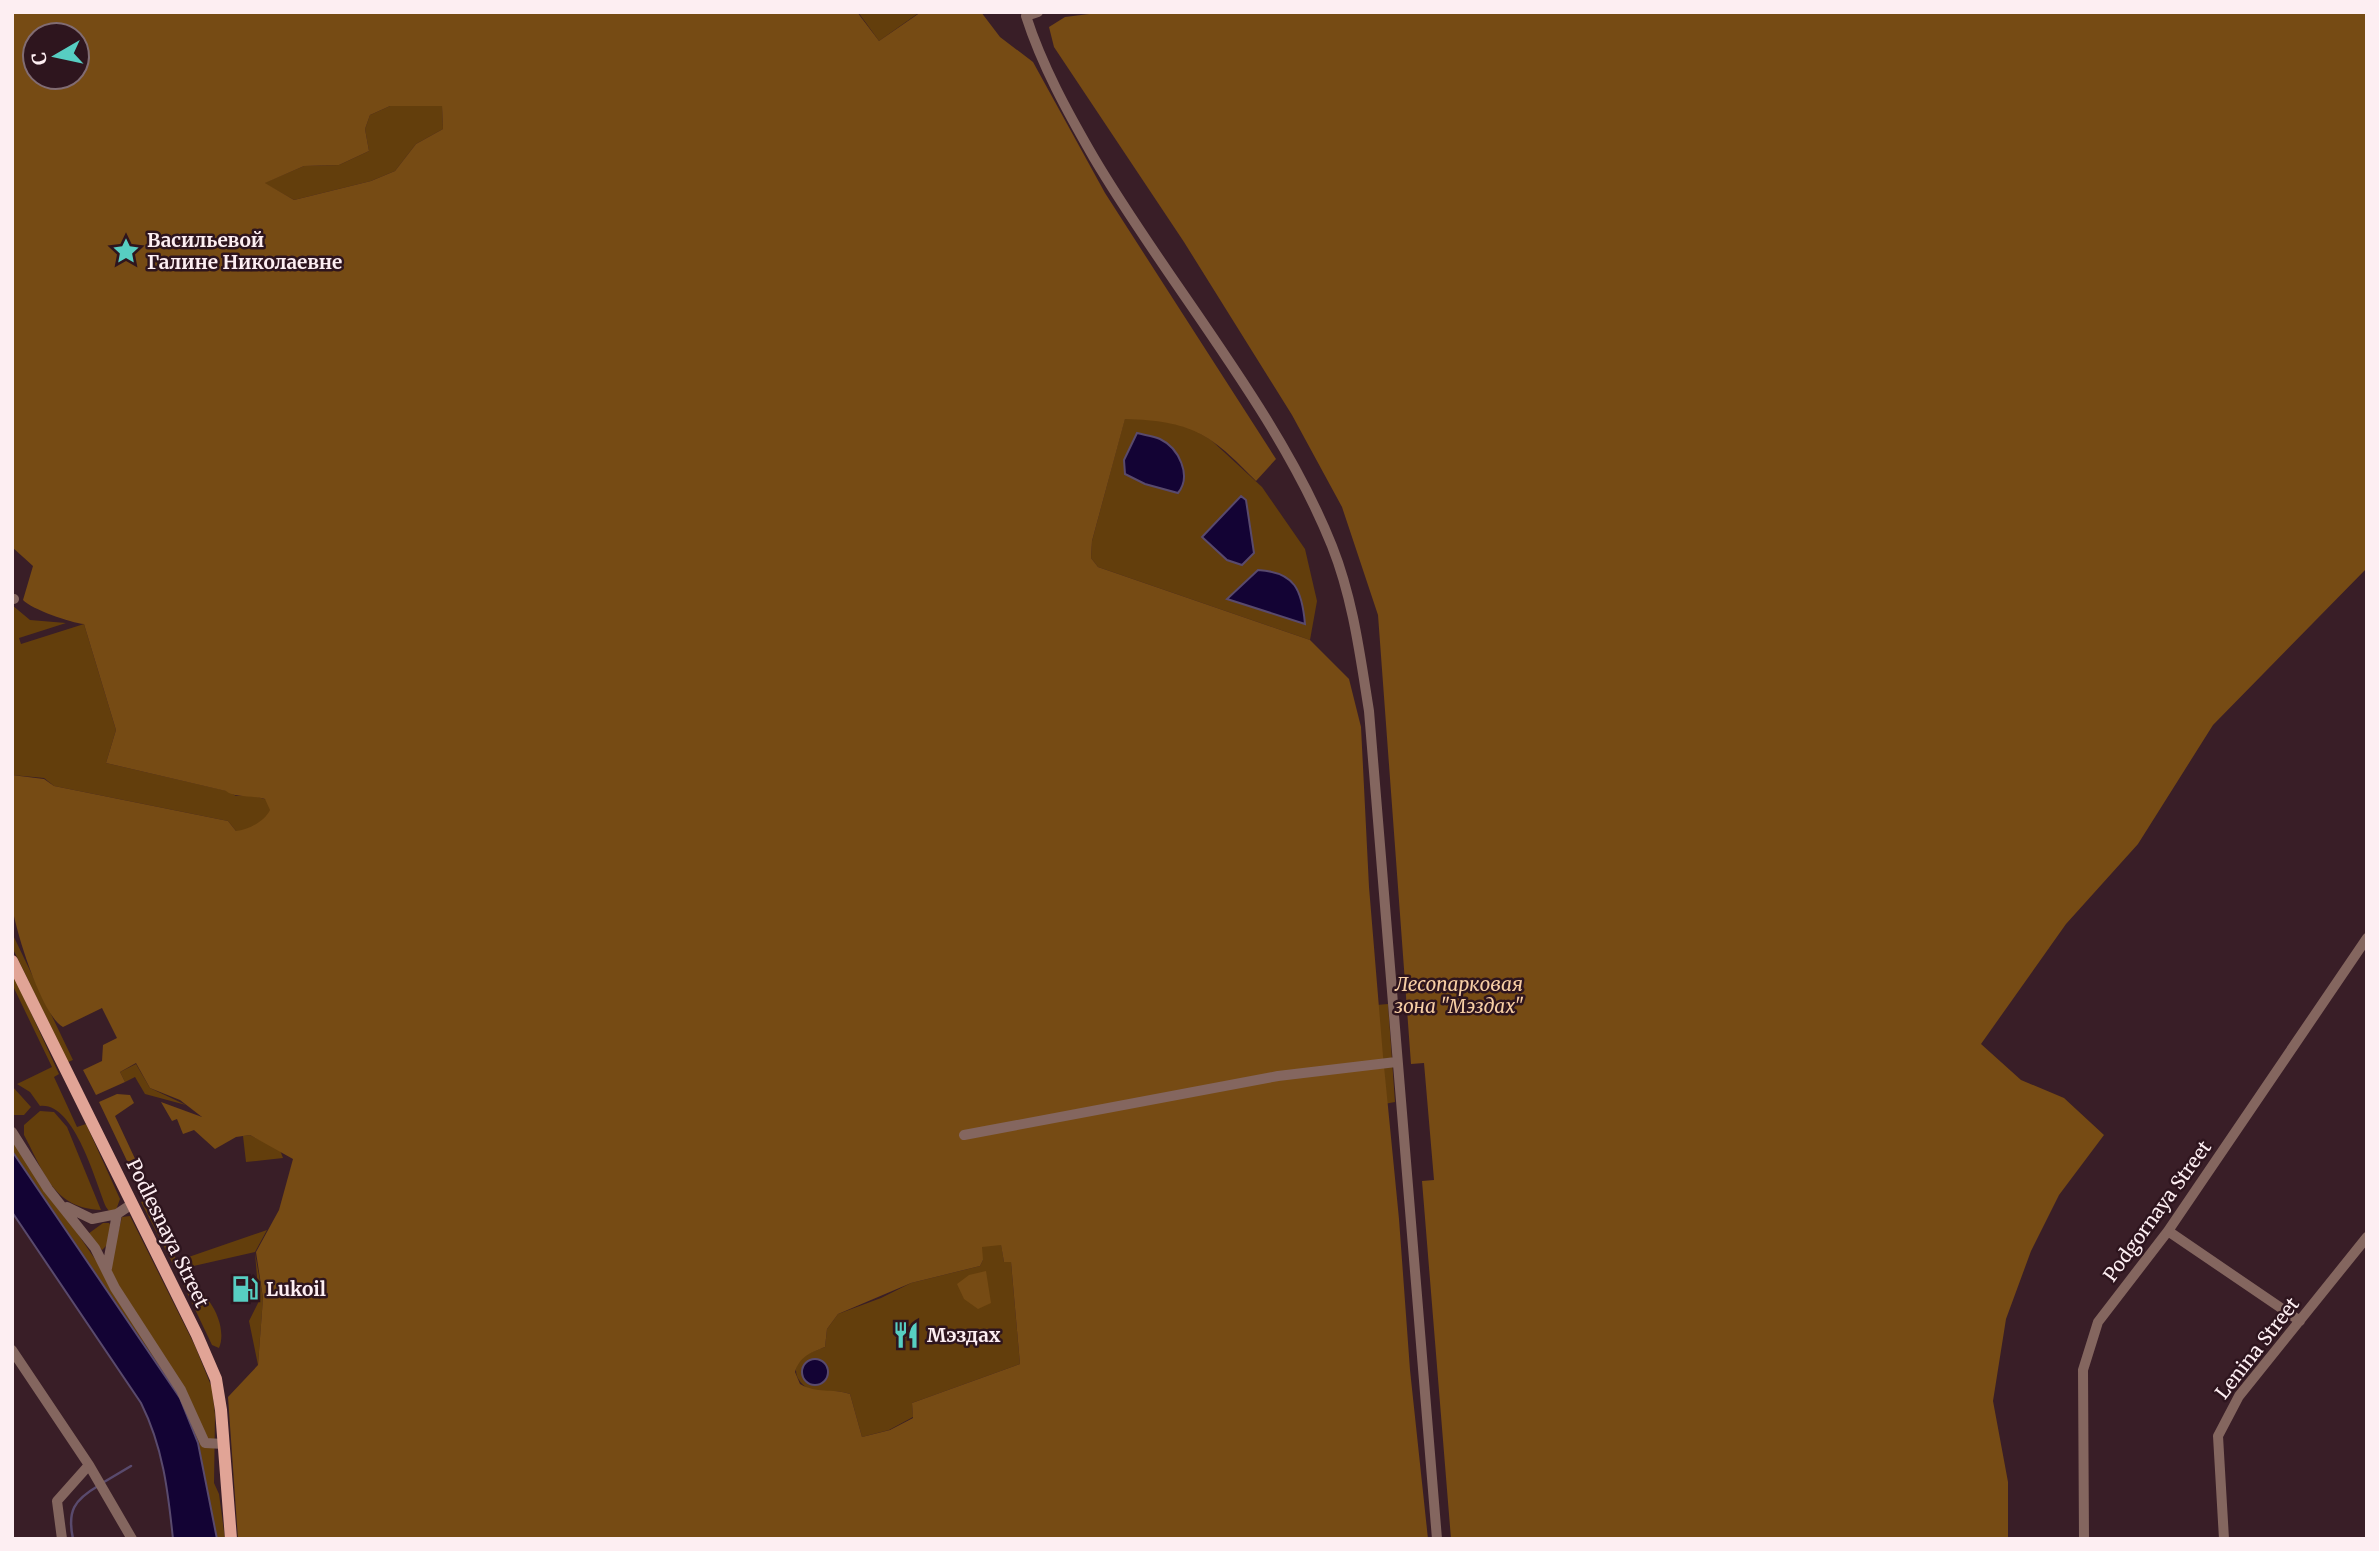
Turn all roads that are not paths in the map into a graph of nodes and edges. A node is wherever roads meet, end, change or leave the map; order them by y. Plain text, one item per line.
1 (1038, 12) edge
2 (2367, 938) edge
3 (12, 961) edge
4 (1395, 1062) junction
5 (12, 1132) edge
6 (964, 1135) dead end
7 (60, 1203) junction
8 (132, 1204) junction
9 (117, 1214) junction
10 (2168, 1231) junction
11 (2367, 1237) edge
12 (107, 1274) junction
13 (2300, 1321) junction
14 (12, 1350) edge
15 (224, 1444) junction
16 (92, 1470) junction
17 (62, 1539) edge
18 (132, 1539) edge
19 (231, 1539) edge
20 (1437, 1539) edge
21 (2084, 1539) edge
22 (2224, 1539) edge

1 - 4 street
2 - 10 street, Podgornaya Street
3 - 8 main road, Podlesnaya Street
4 - 6 street
4 - 20 street
5 - 7 street
7 - 9 street
7 - 12 street
8 - 9 street
8 - 15 main road, Podlesnaya Street
9 - 12 street
10 - 13 street
10 - 21 street, Podgornaya Street
11 - 13 street, Lenina Street
12 - 15 street
13 - 22 street, Lenina Street
14 - 16 street
15 - 19 main road, Podlesnaya Street
16 - 17 street
16 - 18 street

